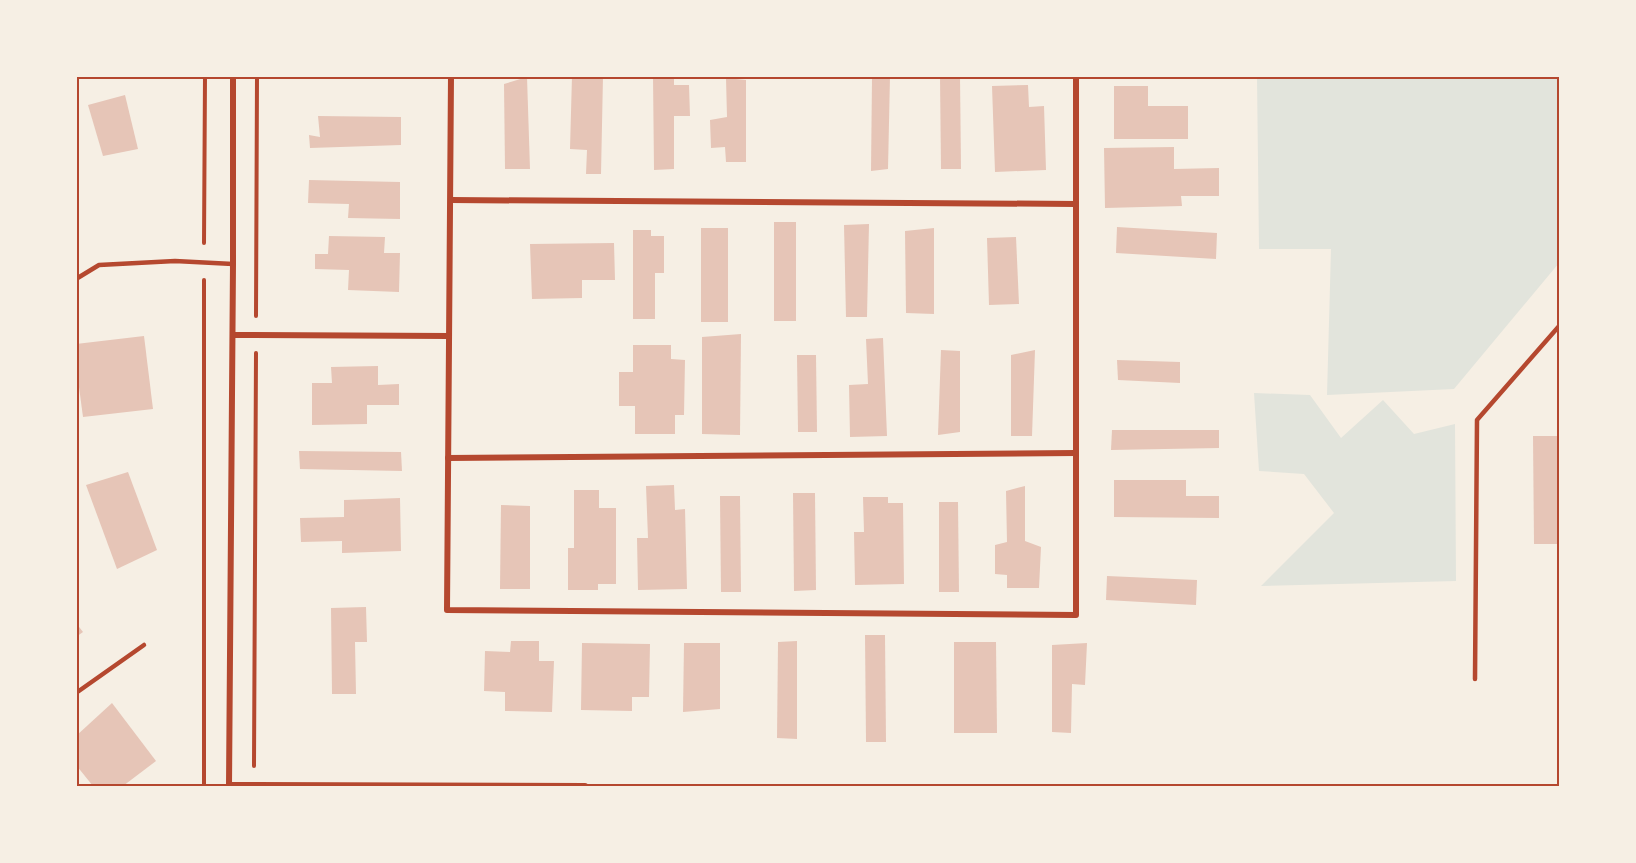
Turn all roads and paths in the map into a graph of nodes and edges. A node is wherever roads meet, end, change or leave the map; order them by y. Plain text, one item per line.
1 (205, 76) edge
2 (233, 76) edge
3 (257, 76) edge
4 (451, 76) edge
5 (1076, 76) edge
6 (451, 200) junction
7 (1076, 204) junction
8 (204, 262) junction
9 (233, 264) junction
10 (76, 279) edge
11 (1560, 325) edge
12 (232, 335) junction
13 (256, 336) junction
14 (450, 336) junction
15 (1076, 453) junction
16 (448, 458) junction
17 (144, 645) dead end
18 (1475, 679) dead end
19 (76, 693) edge
20 (254, 785) junction
21 (204, 786) edge
22 (229, 786) edge
23 (585, 786) edge

1 - 8 path
2 - 9 street
3 - 13 path
4 - 6 street
5 - 7 street
6 - 7 street
6 - 14 street
7 - 15 street
8 - 9 lane
8 - 10 lane
8 - 21 path
9 - 12 street
11 - 18 lane
12 - 13 street
12 - 22 street
13 - 14 street
13 - 20 path
14 - 16 street
15 - 16 street
15 - 16 street
17 - 19 lane
20 - 22 street
20 - 23 street

